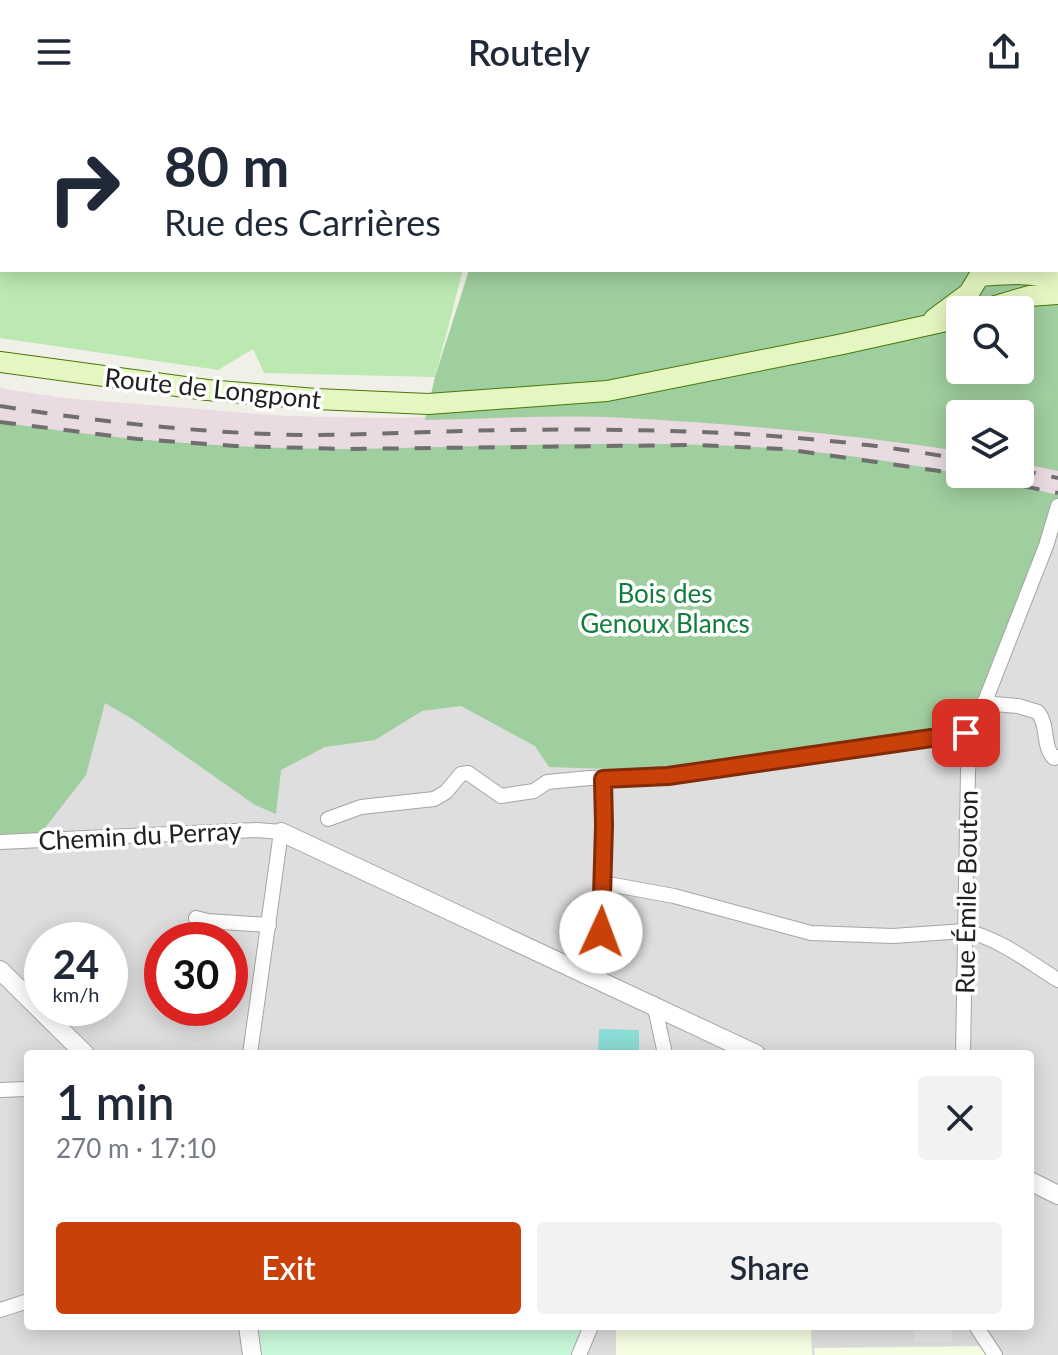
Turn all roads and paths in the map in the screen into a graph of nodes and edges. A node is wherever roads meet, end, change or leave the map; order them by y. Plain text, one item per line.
1 (980, 276) edge
2 (1058, 279) edge
3 (1058, 294) edge
4 (986, 296) edge
5 (1029, 296) edge
6 (946, 321) edge
7 (916, 328) junction
8 (0, 362) edge
9 (1058, 506) edge
10 (1053, 540) edge
11 (983, 703) junction
12 (1052, 727) edge
13 (973, 732) junction
14 (1058, 757) edge
15 (603, 779) junction
16 (328, 819) dead end
17 (281, 832) junction
18 (0, 842) edge
19 (603, 883) junction
20 (196, 918) dead end
21 (269, 925) junction
22 (965, 931) junction
23 (0, 970) edge
24 (599, 980) junction
25 (1058, 980) edge
26 (655, 1008) junction
27 (81, 1050) edge
28 (251, 1050) edge
29 (664, 1050) edge
30 (747, 1050) edge
31 (963, 1050) edge
32 (24, 1089) edge
33 (0, 1090) edge
34 (1034, 1183) edge
35 (1058, 1195) edge
36 (24, 1302) edge
37 (0, 1310) edge
38 (249, 1330) edge
39 (589, 1330) edge
40 (979, 1330) edge
41 (252, 1355) edge
42 (579, 1355) edge
43 (995, 1355) edge

1 - 2 main road
1 - 4 main road
1 - 7 main road
3 - 5 main road
6 - 7 main road, Route de Longpont
7 - 8 main road, Route de Longpont
9 - 10 street, Rue Émile Bouton
10 - 11 street, Rue Émile Bouton
11 - 12 street
11 - 13 street, Rue Émile Bouton
12 - 14 street
13 - 15 street
13 - 22 street, Rue Émile Bouton
15 - 16 street
15 - 19 street
17 - 18 street, Chemin du Perray
17 - 21 street
17 - 24 street
19 - 22 street
19 - 24 street
20 - 21 street
21 - 28 street
22 - 25 street
22 - 31 street, Rue Émile Bouton
23 - 27 street
24 - 26 street
26 - 29 street
26 - 30 street
32 - 33 street
34 - 35 street
36 - 37 street
38 - 41 street
39 - 42 street
40 - 43 street

